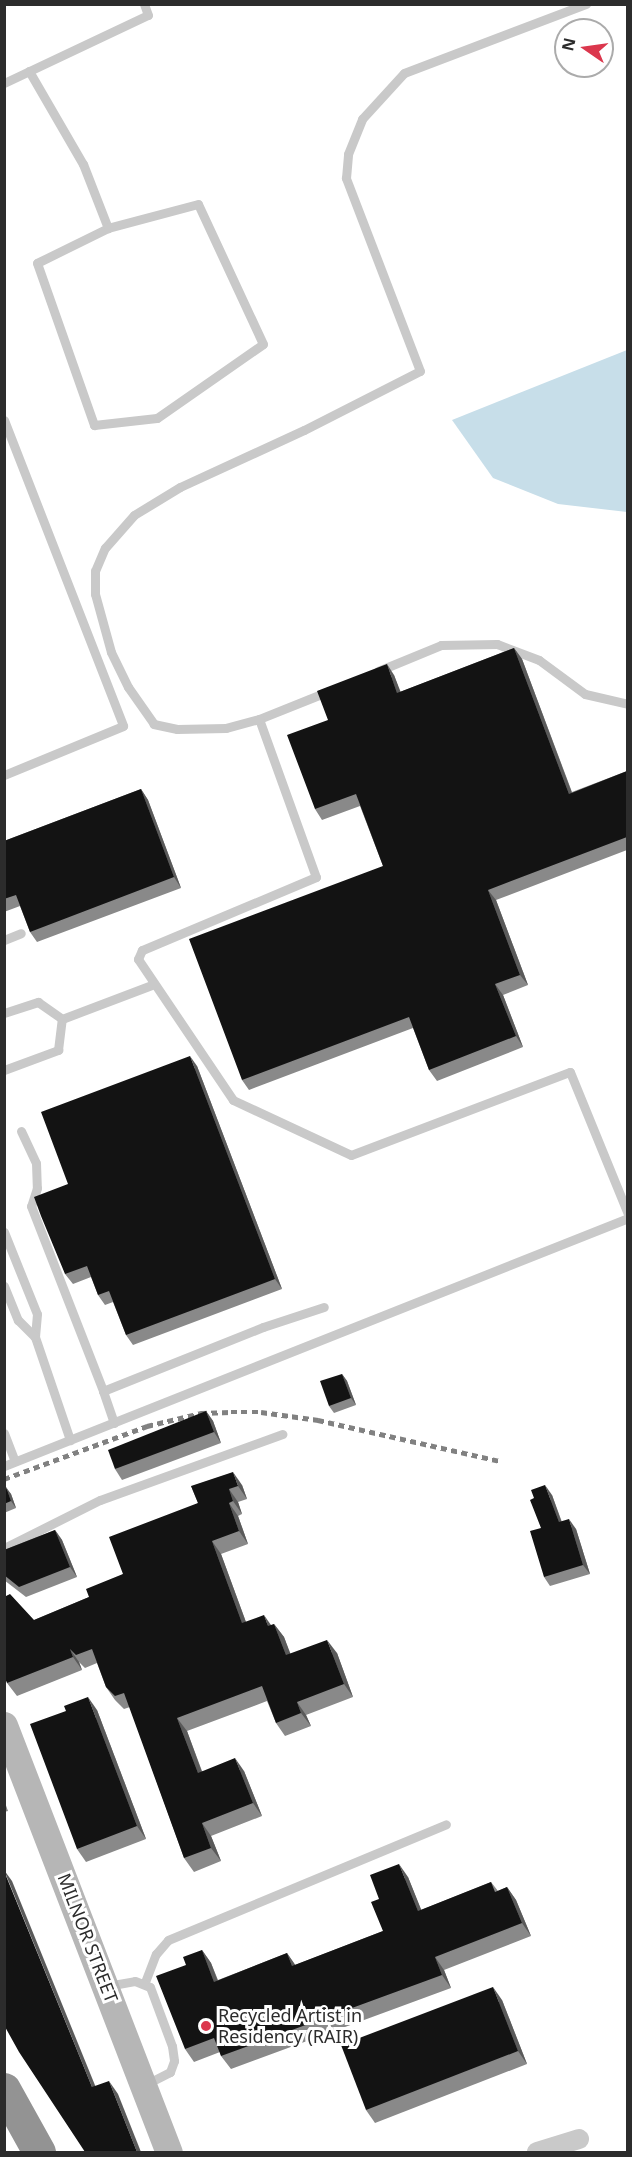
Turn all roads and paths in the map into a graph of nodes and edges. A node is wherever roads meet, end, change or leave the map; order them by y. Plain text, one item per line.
1 (144, 4) edge
2 (586, 4) edge
3 (29, 71) junction
4 (4, 82) edge
5 (108, 228) junction
6 (4, 420) edge
7 (366, 676) edge
8 (344, 685) edge
9 (627, 704) edge
10 (259, 719) junction
11 (4, 775) edge
12 (21, 933) dead end
13 (4, 940) edge
14 (154, 984) junction
15 (4, 1014) edge
16 (62, 1019) junction
17 (4, 1070) edge
18 (21, 1131) dead end
19 (627, 1216) edge
20 (4, 1232) edge
21 (4, 1286) edge
22 (324, 1307) dead end
23 (35, 1337) junction
24 (103, 1391) junction
25 (114, 1423) junction
26 (4, 1433) edge
27 (282, 1434) dead end
28 (70, 1440) junction
29 (15, 1461) junction
30 (4, 1466) edge
31 (4, 1548) edge
32 (4, 1725) edge
33 (446, 1824) dead end
34 (145, 1982) junction
35 (106, 1986) junction
36 (144, 2085) junction
37 (4, 2089) edge
38 (579, 2139) dead end
39 (39, 2152) edge
40 (169, 2152) edge
41 (537, 2152) edge

1 - 3 lane
2 - 10 lane
3 - 4 lane
3 - 5 lane
5 - 5 lane
6 - 11 lane
7 - 9 lane
8 - 10 lane
10 - 14 lane
12 - 13 lane
14 - 16 lane
14 - 19 lane
15 - 16 lane
16 - 17 lane
18 - 24 lane
19 - 25 lane
20 - 23 lane
21 - 23 lane
22 - 24 lane
23 - 28 lane
24 - 25 lane
25 - 28 lane
26 - 29 lane
27 - 31 lane
28 - 29 lane
29 - 30 lane
32 - 35 main road, MILNOR STREET
33 - 34 lane
34 - 35 lane
34 - 36 lane
35 - 36 main road, MILNOR STREET
36 - 40 main road, MILNOR STREET
37 - 39 highway
38 - 41 street

